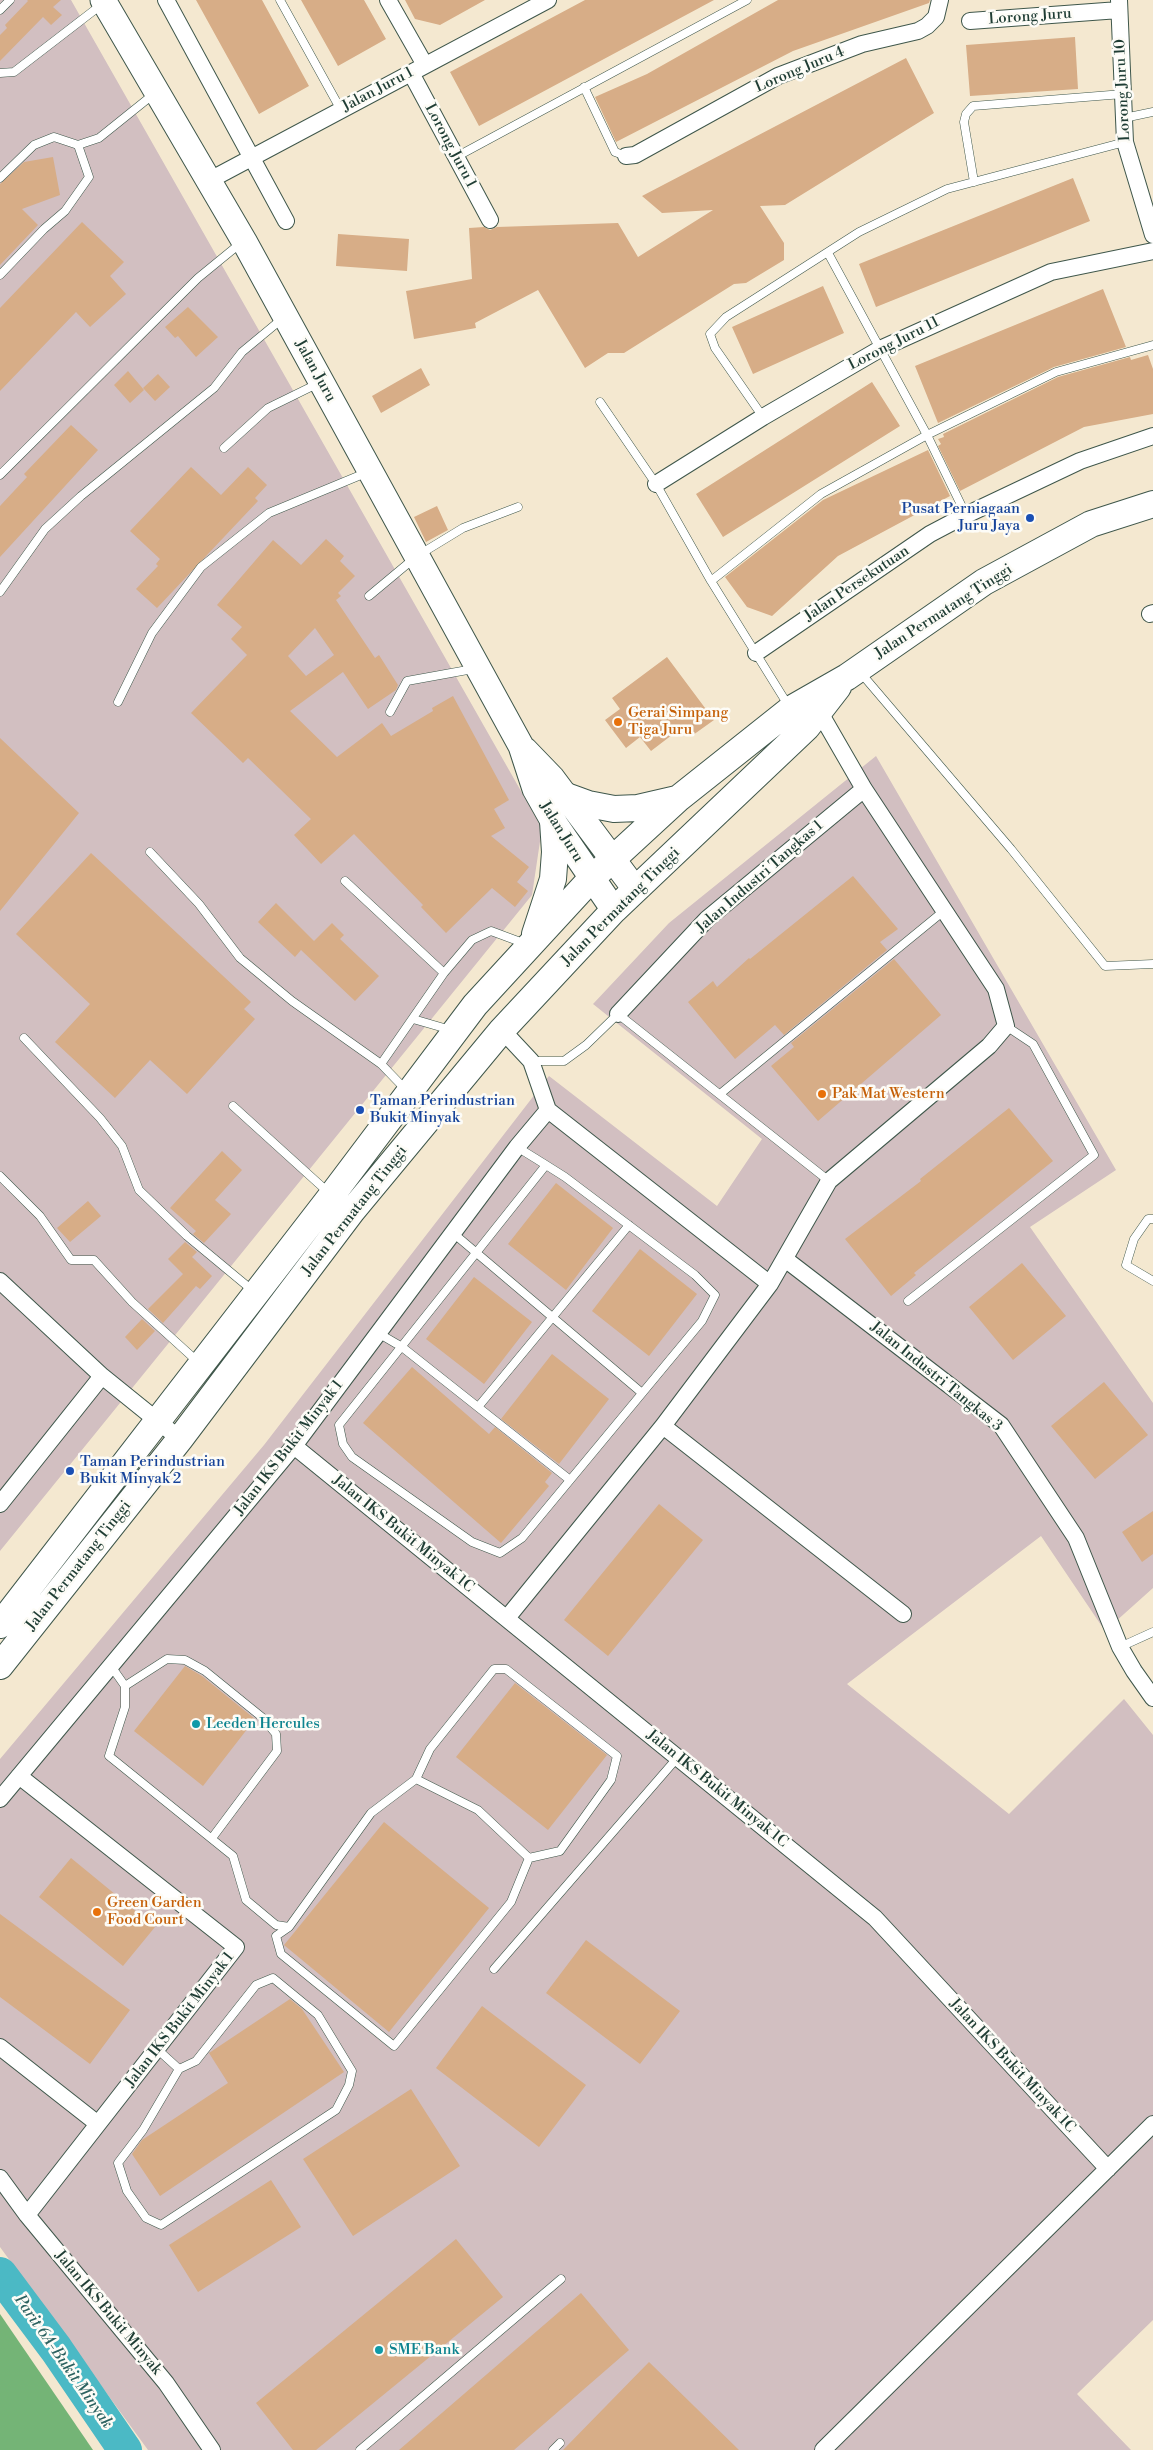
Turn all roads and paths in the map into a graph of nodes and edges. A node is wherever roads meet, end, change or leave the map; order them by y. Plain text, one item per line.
1 (10, 0) edge
2 (166, 0) edge
3 (280, 0) edge
4 (388, 0) edge
5 (548, 0) edge
6 (746, 0) edge
7 (940, 0) edge
8 (104, 1) edge
9 (1119, 5) edge
10 (0, 10) edge
11 (970, 21) dead end
12 (418, 69) junction
13 (0, 73) edge
14 (584, 87) junction
15 (157, 92) junction
16 (1123, 94) junction
17 (341, 110) junction
18 (1153, 112) edge
19 (1124, 118) junction
20 (1125, 142) junction
21 (78, 145) junction
22 (626, 156) joint
23 (456, 157) junction
24 (252, 158) junction
25 (0, 178) edge
26 (208, 181) junction
27 (974, 182) junction
28 (490, 220) dead end
29 (286, 221) dead end
30 (1153, 235) edge
31 (244, 241) junction
32 (1153, 251) edge
33 (828, 253) junction
34 (0, 275) edge
35 (285, 316) junction
36 (1153, 345) edge
37 (880, 349) junction
38 (321, 382) junction
39 (600, 402) dead end
40 (763, 417) junction
41 (927, 435) junction
42 (1153, 436) edge
43 (224, 448) dead end
44 (370, 471) junction
45 (0, 475) edge
46 (656, 484) junction
47 (1153, 504) edge
48 (518, 507) dead end
49 (966, 515) junction
50 (416, 556) junction
51 (711, 581) junction
52 (0, 592) edge
53 (369, 596) dead end
54 (756, 653) junction
55 (478, 668) junction
56 (852, 673) junction
57 (118, 702) dead end
58 (791, 709) junction
59 (819, 711) junction
60 (390, 712) dead end
61 (521, 746) junction
62 (864, 789) junction
63 (566, 796) junction
64 (679, 798) junction
65 (553, 821) junction
66 (150, 852) dead end
67 (612, 859) junction
68 (591, 879) junction
69 (345, 881) dead end
70 (636, 890) junction
71 (614, 910) junction
72 (945, 910) junction
73 (531, 946) junction
74 (1153, 964) edge
75 (444, 973) junction
76 (618, 1014) junction
77 (413, 1019) junction
78 (1006, 1026) junction
79 (502, 1030) junction
80 (456, 1032) junction
81 (24, 1038) dead end
82 (531, 1061) junction
83 (381, 1064) junction
84 (408, 1092) junction
85 (720, 1094) junction
86 (233, 1106) dead end
87 (548, 1110) junction
88 (518, 1147) junction
89 (546, 1165) junction
90 (0, 1176) edge
91 (829, 1181) junction
92 (342, 1203) junction
93 (1153, 1219) edge
94 (629, 1225) junction
95 (453, 1233) junction
96 (477, 1252) junction
97 (785, 1259) junction
98 (0, 1281) edge
99 (1153, 1281) edge
100 (770, 1284) junction
101 (908, 1301) dead end
102 (266, 1302) junction
103 (553, 1317) junction
104 (378, 1333) junction
105 (402, 1347) junction
106 (212, 1373) junction
107 (102, 1376) junction
108 (642, 1394) junction
109 (478, 1407) junction
110 (158, 1421) junction
111 (663, 1426) junction
112 (180, 1439) junction
113 (294, 1446) junction
114 (570, 1480) junction
115 (2, 1497) edge
116 (903, 1614) dead end
117 (507, 1618) junction
118 (0, 1625) edge
119 (1153, 1632) edge
120 (1120, 1647) junction
121 (0, 1666) edge
122 (111, 1666) junction
123 (125, 1686) junction
124 (1153, 1698) edge
125 (678, 1757) junction
126 (19, 1776) junction
127 (416, 1779) junction
128 (0, 1799) edge
129 (212, 1838) junction
130 (529, 1858) junction
131 (289, 1927) junction
132 (494, 1969) dead end
133 (0, 2047) edge
134 (157, 2049) junction
135 (179, 2069) junction
136 (98, 2124) junction
137 (1153, 2124) edge
138 (1108, 2168) junction
139 (0, 2178) edge
140 (27, 2215) junction
141 (561, 2279) dead end
142 (560, 2443) dead end
143 (212, 2450) edge
144 (360, 2450) edge
145 (553, 2450) edge
146 (823, 2450) edge

1 - 10 lane
2 - 24 street
3 - 17 lane
4 - 12 street, Lorong Juru 1
5 - 12 street, Jalan Juru 1
6 - 14 lane
7 - 22 street, Lorong Juru 4
8 - 13 lane
8 - 15 main road, Jalan Juru
9 - 11 street, Lorong Juru
9 - 16 street, Lorong Juru 10
12 - 17 street, Jalan Juru 1
12 - 23 street, Lorong Juru 1
14 - 22 lane
14 - 23 lane
15 - 21 lane
15 - 26 main road, Jalan Juru
16 - 19 street, Lorong Juru 10
16 - 27 lane
17 - 24 street, Jalan Juru 1
18 - 19 lane
19 - 20 street, Lorong Juru 10
20 - 27 lane
20 - 30 street, Lorong Juru 10
21 - 25 lane
21 - 34 lane
23 - 28 street, Lorong Juru 1
24 - 26 street, Jalan Juru 1
24 - 29 street
26 - 31 main road, Jalan Juru
27 - 33 lane
31 - 35 main road, Jalan Juru
31 - 45 lane
32 - 37 street, Lorong Juru 11
33 - 37 lane
33 - 40 lane
35 - 38 main road, Jalan Juru
35 - 52 lane
36 - 41 lane
37 - 40 street, Lorong Juru 11
37 - 41 lane
38 - 43 lane
38 - 44 main road, Jalan Juru
39 - 46 lane
40 - 46 street, Lorong Juru 11
41 - 49 lane
41 - 51 lane
42 - 49 street, Jalan Persekutuan
44 - 50 main road, Jalan Juru
44 - 57 lane
46 - 51 lane
47 - 56 highway, Jalan Permatang Tinggi
48 - 50 lane
49 - 54 street, Jalan Persekutuan
50 - 53 lane
50 - 55 main road, Jalan Juru
51 - 54 lane
54 - 58 lane
55 - 60 lane
55 - 61 main road, Jalan Juru
56 - 58 highway, Jalan Permatang Tinggi
56 - 59 highway, Jalan Permatang Tinggi
56 - 74 lane
58 - 64 highway, Jalan Permatang Tinggi
59 - 62 street
59 - 70 highway, Jalan Permatang Tinggi
61 - 63 main road, Jalan Juru
61 - 65 main road, Jalan Juru
62 - 72 street
62 - 76 street, Jalan Industri Tangkas 1
63 - 64 highway
63 - 67 main road, Jalan Juru
64 - 67 highway, Jalan Permatang Tinggi
65 - 68 main road, Jalan Juru
65 - 73 highway
66 - 83 lane
67 - 68 highway, Jalan Permatang Tinggi
67 - 70 main road, Jalan Juru
68 - 71 main road, Jalan Juru
68 - 73 highway, Jalan Permatang Tinggi
69 - 75 lane
70 - 71 highway, Jalan Permatang Tinggi
71 - 79 highway, Jalan Permatang Tinggi
72 - 78 street
72 - 85 lane
73 - 75 lane
73 - 80 highway, Jalan Permatang Tinggi
75 - 77 lane
76 - 82 lane
76 - 85 lane
77 - 80 lane
77 - 83 lane
78 - 91 street
78 - 101 lane
79 - 82 street
79 - 92 highway, Jalan Permatang Tinggi
80 - 84 highway, Jalan Permatang Tinggi
81 - 102 lane
82 - 87 street
83 - 84 lane
84 - 92 highway, Jalan Permatang Tinggi
85 - 91 lane
86 - 92 lane
87 - 88 street, Jalan IKS Bukit Minyak 1
87 - 100 street
88 - 89 lane
88 - 95 street, Jalan IKS Bukit Minyak 1
89 - 94 lane
89 - 96 lane
90 - 106 lane
91 - 97 street
92 - 102 highway, Jalan Permatang Tinggi
93 - 99 lane
94 - 103 lane
94 - 108 lane
95 - 96 lane
95 - 104 street, Jalan IKS Bukit Minyak 1
96 - 103 lane
96 - 105 lane
97 - 100 street
97 - 120 street, Jalan Industri Tangkas 3
98 - 107 street
100 - 111 street
102 - 106 highway, Jalan Permatang Tinggi
103 - 108 lane
103 - 109 lane
104 - 105 lane
104 - 113 street, Jalan IKS Bukit Minyak 1
105 - 109 lane
105 - 114 lane
106 - 110 highway, Jalan Permatang Tinggi
106 - 112 highway, Jalan Permatang Tinggi
107 - 110 street
107 - 115 street
108 - 114 lane
109 - 114 lane
110 - 112 street
110 - 118 highway, Jalan Permatang Tinggi
111 - 116 street
111 - 117 street
112 - 121 highway, Jalan Permatang Tinggi
113 - 117 street, Jalan IKS Bukit Minyak 1C
113 - 122 street, Jalan IKS Bukit Minyak 1
117 - 125 street, Jalan IKS Bukit Minyak 1C
119 - 120 lane
120 - 124 street, Jalan Industri Tangkas 3
122 - 123 lane
122 - 126 street, Jalan IKS Bukit Minyak 1
123 - 129 lane
123 - 129 lane
125 - 132 lane
125 - 138 street, Jalan IKS Bukit Minyak 1C
126 - 128 street, Jalan IKS Bukit Minyak 1
126 - 134 street, Jalan IKS Bukit Minyak 1
127 - 130 lane
127 - 130 lane
127 - 131 lane
129 - 131 lane
130 - 131 lane
133 - 136 street
134 - 135 lane
134 - 136 street, Jalan IKS Bukit Minyak 1
135 - 135 lane
136 - 140 street, Jalan IKS Bukit Minyak 1
137 - 138 street
138 - 146 street
139 - 140 street, Jalan IKS Bukit Minyak
140 - 143 street, Jalan IKS Bukit Minyak
141 - 144 lane
142 - 145 lane

